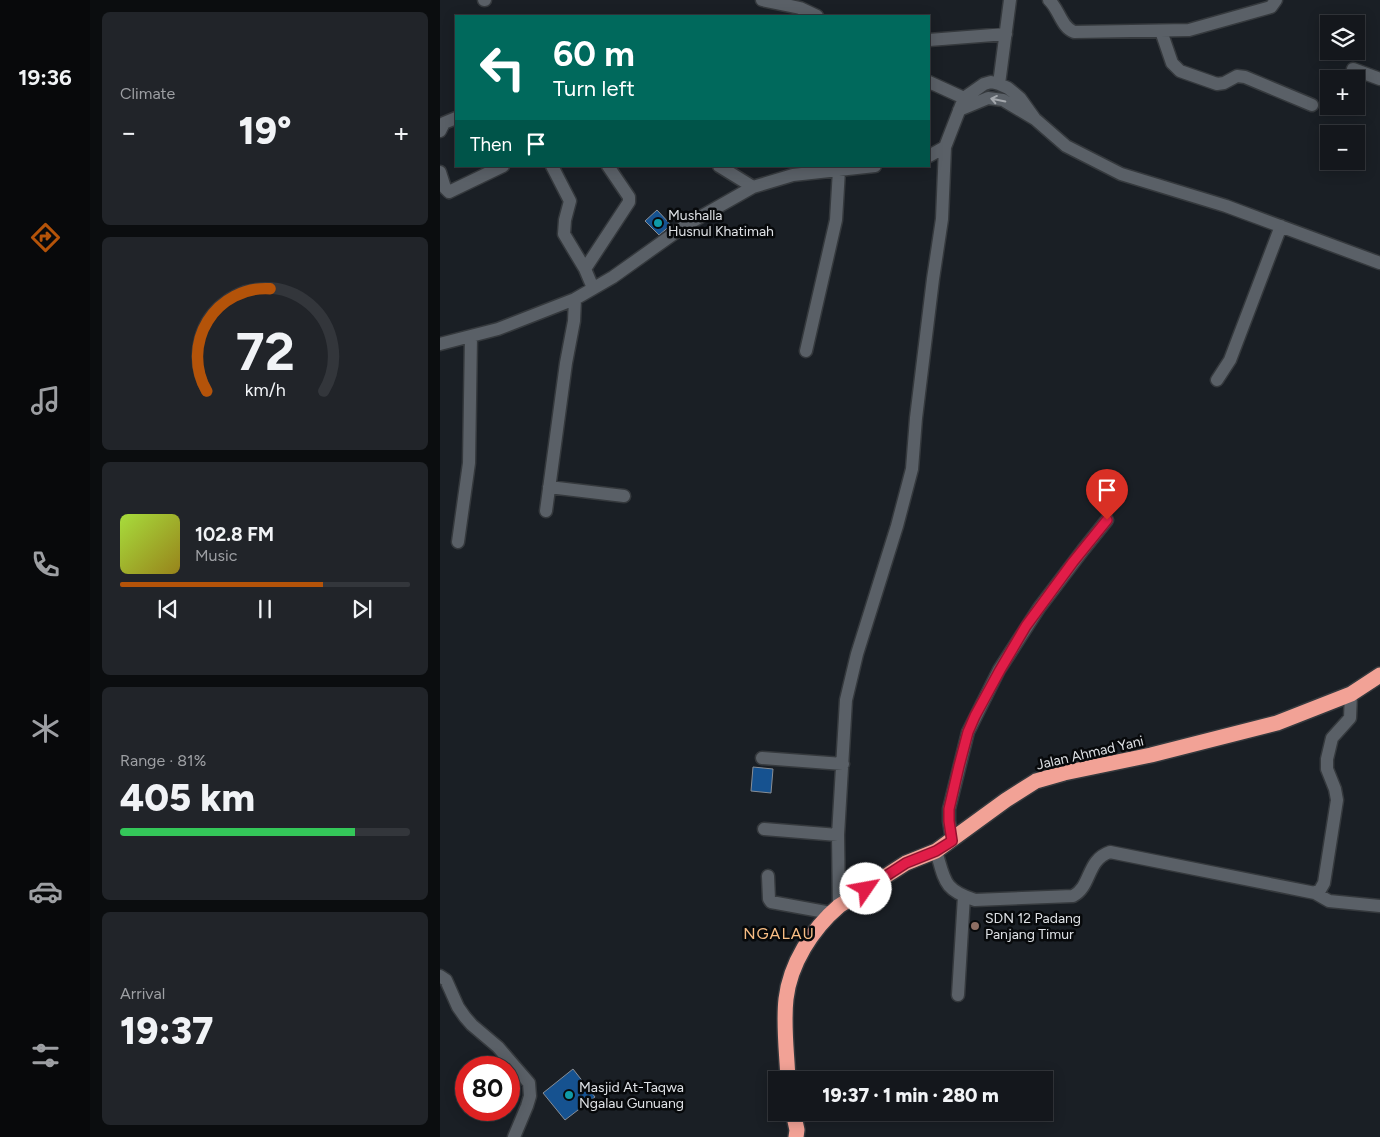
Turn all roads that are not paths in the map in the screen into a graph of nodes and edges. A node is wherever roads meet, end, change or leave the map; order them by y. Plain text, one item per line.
1 (762, 0) edge
2 (1010, 0) edge
3 (1048, 0) edge
4 (1276, 0) edge
5 (815, 15) edge
6 (1161, 31) junction
7 (1006, 34) junction
8 (930, 40) edge
9 (1352, 69) dead end
10 (1380, 79) edge
11 (930, 82) edge
12 (1000, 84) junction
13 (964, 98) junction
14 (1312, 105) dead end
15 (959, 110) junction
16 (455, 118) edge
17 (1035, 119) junction
18 (440, 131) edge
19 (945, 147) junction
20 (930, 155) edge
21 (501, 167) edge
22 (553, 167) edge
23 (609, 167) edge
24 (721, 167) edge
25 (866, 167) edge
26 (839, 170) junction
27 (440, 172) edge
28 (753, 187) junction
29 (1281, 226) junction
30 (1380, 263) edge
31 (585, 269) junction
32 (593, 288) junction
33 (575, 299) junction
34 (471, 336) junction
35 (440, 344) edge
36 (806, 351) dead end
37 (1217, 380) dead end
38 (549, 487) junction
39 (624, 496) dead end
40 (546, 511) dead end
41 (1107, 520) dead end
42 (458, 542) dead end
43 (1380, 675) edge
44 (1351, 694) junction
45 (762, 758) dead end
46 (842, 764) junction
47 (764, 829) dead end
48 (838, 836) junction
49 (952, 841) junction
50 (936, 851) junction
51 (768, 876) dead end
52 (1315, 894) junction
53 (964, 896) junction
54 (1380, 906) edge
55 (835, 910) junction
56 (440, 976) edge
57 (958, 995) dead end
58 (788, 1071) edge
59 (514, 1137) edge

1 - 5 street
2 - 7 street
3 - 6 street
4 - 6 street
6 - 14 street
7 - 8 street
7 - 12 street
9 - 10 street
11 - 13 street
12 - 13 street
12 - 17 street
13 - 15 street
17 -> 15 street
15 - 19 street
16 - 18 street
17 - 29 street
19 - 20 street
19 - 46 street
21 - 27 street
22 - 31 street
23 - 31 street
24 - 28 street
25 - 26 street
26 - 28 street
26 - 36 street
28 - 32 street
29 - 30 street
29 - 37 street
31 - 32 street
32 - 33 street
33 - 34 street
33 - 38 street
34 - 35 street
34 - 42 street
38 - 39 street
38 - 40 street
41 - 49 street
43 - 44 highway, Jalan Ahmad Yani
44 - 49 highway, Jalan Ahmad Yani
44 - 52 street
45 - 46 street
46 - 48 street
47 - 48 street
48 - 55 street
49 - 50 highway, Jalan Ahmad Yani
50 - 53 street
50 - 55 highway, Jalan Ahmad Yani
51 - 55 street
52 - 53 street
52 - 54 street
53 - 57 street
55 - 58 highway, Jalan Ahmad Yani
56 - 59 street

